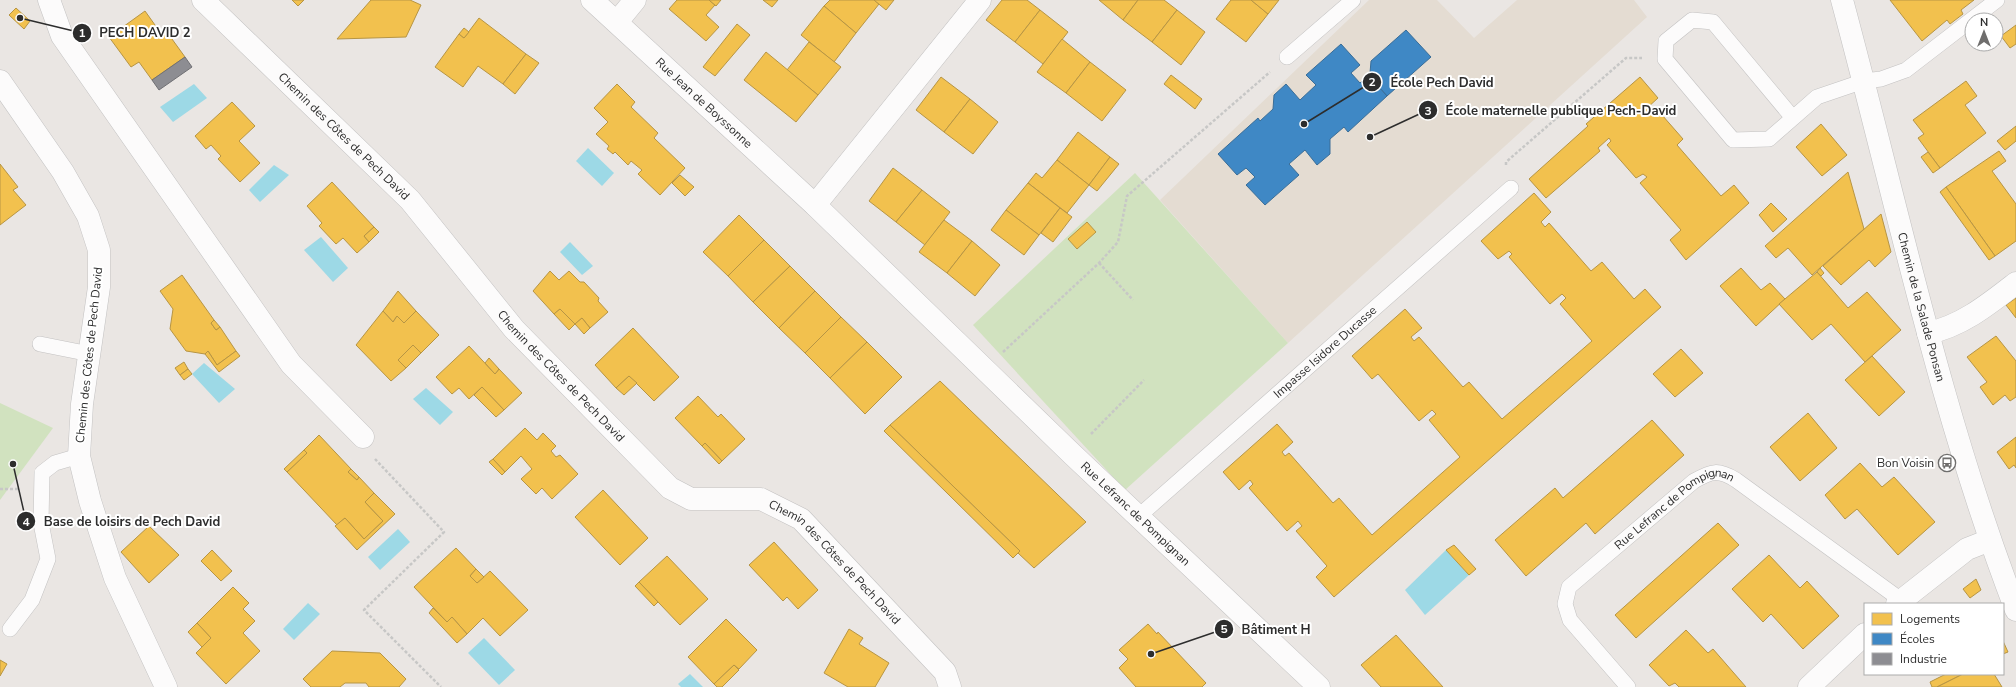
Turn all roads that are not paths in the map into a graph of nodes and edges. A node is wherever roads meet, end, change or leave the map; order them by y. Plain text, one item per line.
1 (49, 0) edge
2 (204, 0) edge
3 (592, 0) edge
4 (635, 0) edge
5 (980, 0) edge
6 (1353, 0) edge
7 (1842, 0) edge
8 (1997, 0) edge
9 (617, 22) junction
10 (1287, 57) road end
11 (0, 81) edge
12 (1864, 82) junction
13 (1793, 118) junction
14 (1510, 188) road end
15 (815, 205) junction
16 (2016, 283) edge
17 (1928, 333) junction
18 (954, 339) joint
19 (40, 344) dead end
20 (90, 354) junction
21 (363, 437) road end
22 (79, 456) junction
23 (1139, 516) junction
24 (1990, 540) junction
25 (1899, 602) edge
26 (2016, 610) edge
27 (10, 629) dead end
28 (1864, 635) edge
29 (166, 687) edge
30 (950, 687) edge
31 (1319, 687) edge
32 (1628, 687) edge
33 (1809, 687) edge

1 - 21 street
2 - 30 street, Chemin des Côtes de Pech David
3 - 9 street, Rue Jean de Boyssonne
4 - 9 street
5 - 15 street
6 - 10 lane
7 - 12 street, Chemin de la Salade Ponsan
8 - 12 lane
9 - 15 street, Rue Jean de Boyssonne
11 - 20 street, Chemin des Côtes de Pech David
12 - 13 lane
12 - 17 street, Chemin de la Salade Ponsan
13 - 13 lane
14 - 23 lane, Impasse Isidore Ducasse
15 - 18 street, Rue Jean de Boyssonne
16 - 17 street
17 - 24 street, Chemin de la Salade Ponsan
18 - 23 street, Rue Lefranc de Pompignan
19 - 20 lane
20 - 22 street, Chemin des Côtes de Pech David
22 - 27 lane
22 - 29 street, Chemin des Côtes de Pech David
23 - 31 street, Rue Lefranc de Pompignan
24 - 25 street, Rue Lefranc de Pompignan
24 - 26 street, Chemin de la Salade Ponsan
25 - 32 lane, Rue Lefranc de Pompignan
28 - 33 street

